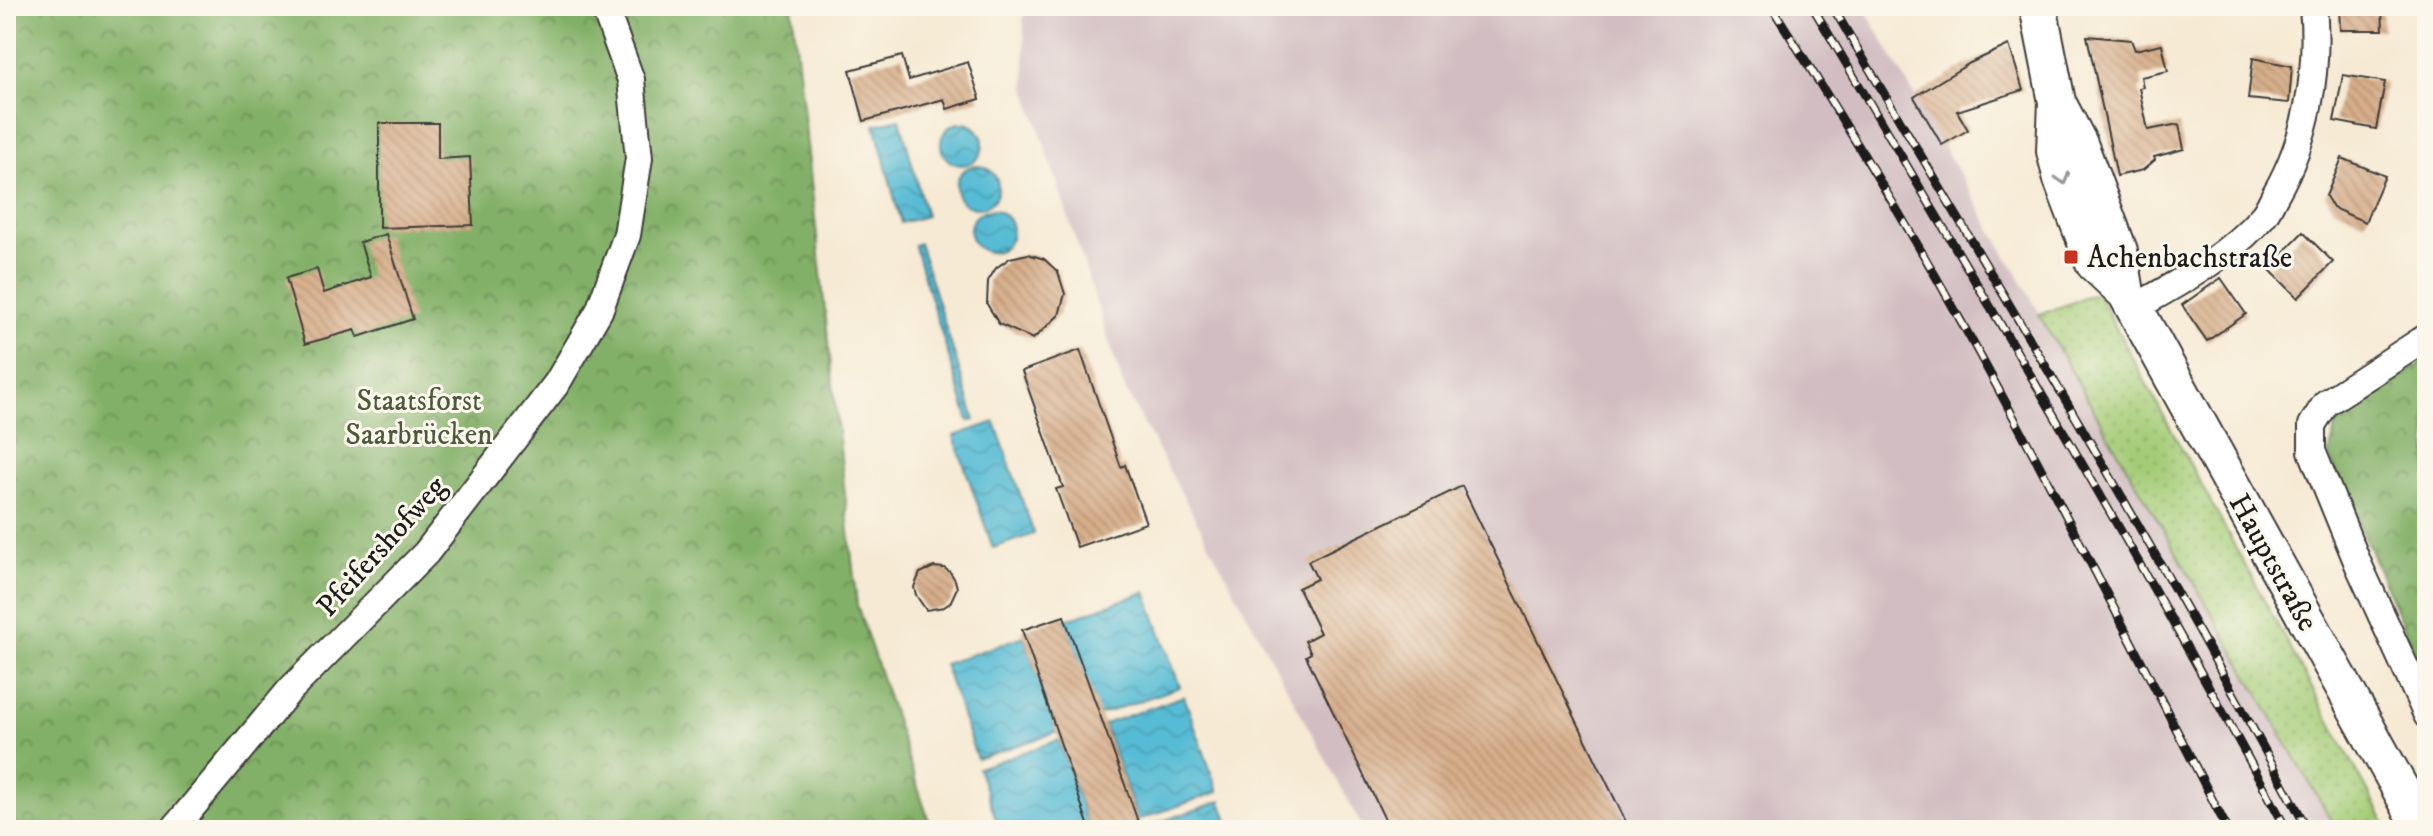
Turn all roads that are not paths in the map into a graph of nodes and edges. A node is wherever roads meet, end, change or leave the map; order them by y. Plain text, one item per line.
1 (604, 6) edge
2 (2038, 6) edge
3 (2313, 6) edge
4 (2130, 300) junction
5 (2427, 337) edge
6 (2427, 715) edge
7 (173, 830) edge
8 (2423, 830) edge

1 - 7 street, Pfeifershofweg
2 - 4 main road, Hauptstraße
3 - 4 street
4 - 8 main road, Hauptstraße
5 - 6 street

